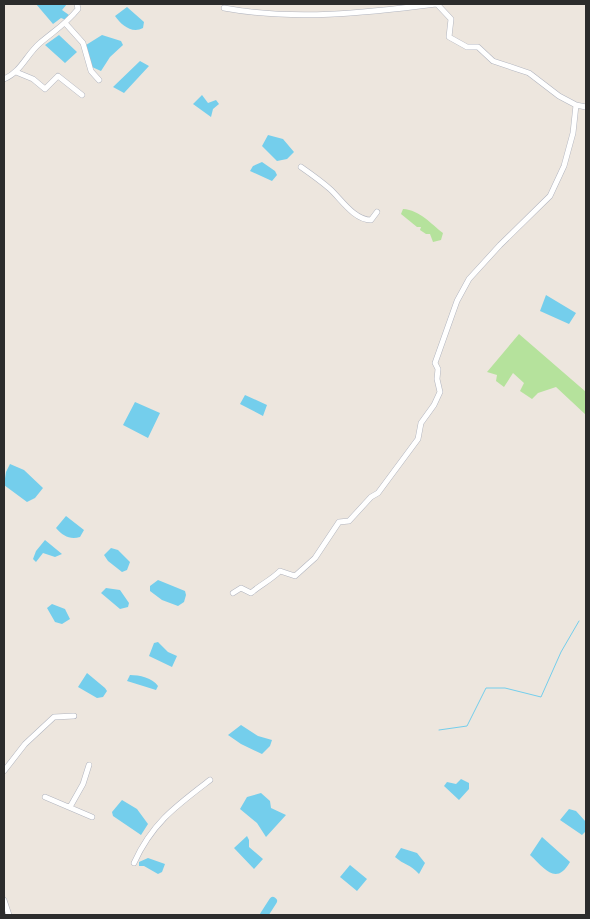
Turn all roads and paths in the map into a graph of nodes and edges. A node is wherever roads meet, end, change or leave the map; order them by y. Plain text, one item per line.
1 (75, 4) edge
2 (436, 4) edge
3 (224, 8) dead end
4 (66, 24) junction
5 (16, 72) junction
6 (4, 79) edge
7 (100, 80) dead end
8 (82, 95) dead end
9 (576, 105) junction
10 (586, 107) edge
11 (302, 167) dead end
12 (377, 212) dead end
13 (233, 593) dead end
14 (74, 716) dead end
15 (89, 765) dead end
16 (4, 771) edge
17 (210, 780) dead end
18 (45, 797) dead end
19 (70, 807) junction
20 (92, 817) dead end
21 (134, 863) dead end
22 (4, 900) edge
23 (9, 915) edge

1 - 4 street
2 - 3 street
2 - 9 street
4 - 5 street
4 - 7 street
5 - 6 street
5 - 8 street
9 - 10 street
9 - 13 street
11 - 12 street
14 - 16 street
15 - 19 street
17 - 21 street
18 - 19 street
19 - 20 street
22 - 23 street

